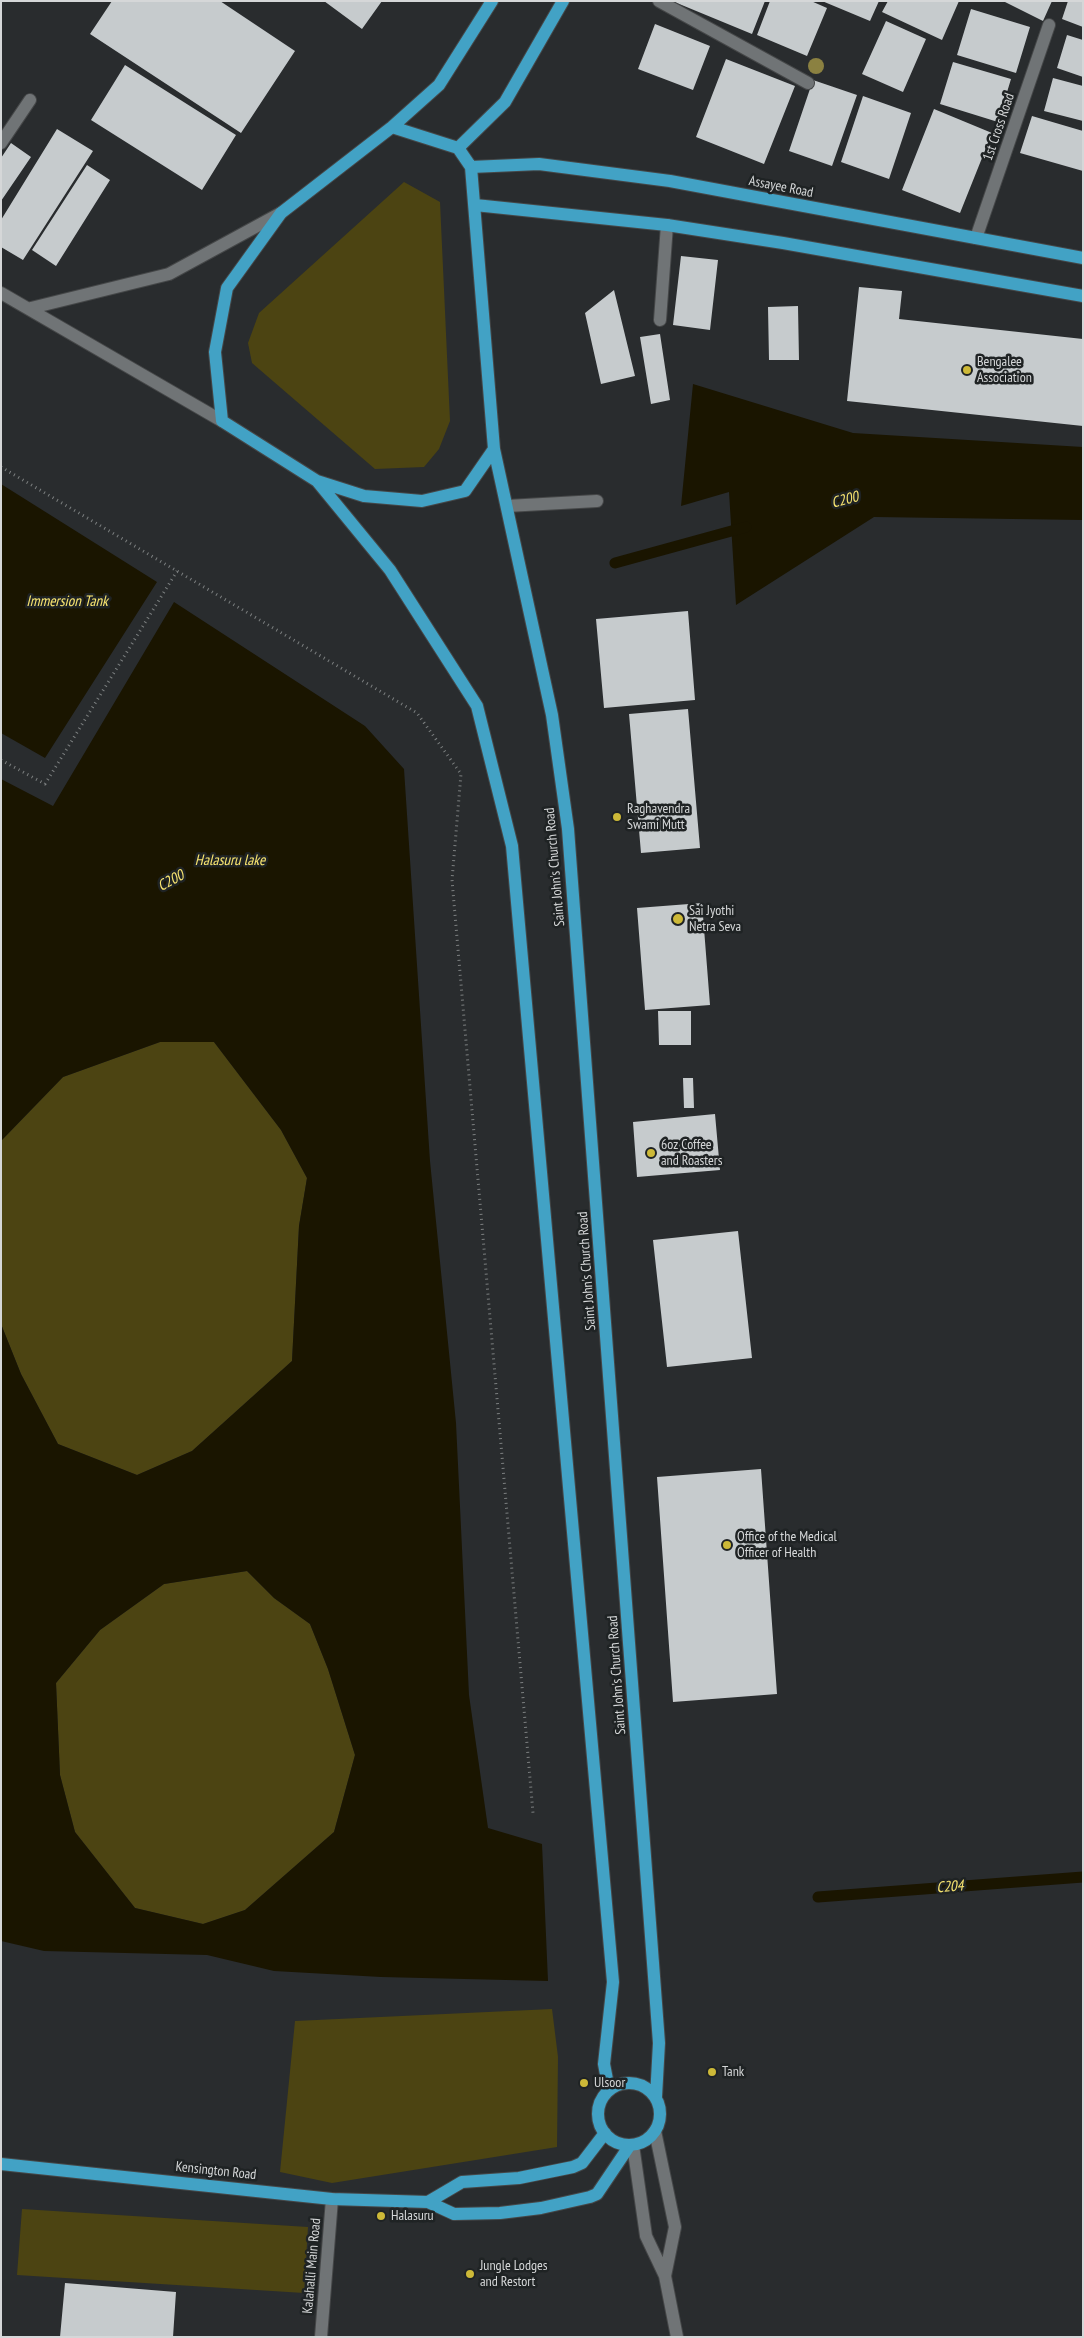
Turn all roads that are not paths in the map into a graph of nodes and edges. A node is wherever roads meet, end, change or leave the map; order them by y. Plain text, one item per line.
1 (492, 1) edge
2 (563, 1) edge
3 (659, 1) edge
4 (1049, 25) dead end
5 (808, 83) dead end
6 (30, 100) dead end
7 (392, 127) junction
8 (1, 143) edge
9 (458, 148) junction
10 (471, 167) junction
11 (475, 205) junction
12 (281, 213) junction
13 (667, 225) junction
14 (976, 238) junction
15 (1083, 258) edge
16 (1, 293) edge
17 (1083, 296) edge
18 (31, 308) junction
19 (660, 320) dead end
20 (222, 421) junction
21 (494, 449) junction
22 (317, 481) junction
23 (597, 501) dead end
24 (507, 506) junction
25 (609, 2090) junction
26 (656, 2097) junction
27 (655, 2131) junction
28 (605, 2133) junction
29 (632, 2145) junction
30 (1, 2164) edge
31 (332, 2199) junction
32 (428, 2202) junction
33 (665, 2276) junction
34 (321, 2337) edge
35 (677, 2337) edge

1 - 7 main road
2 - 9 main road
3 - 5 street
4 - 14 street, 1st Cross Road
6 - 8 street
7 - 9 main road
7 - 12 main road
9 - 10 main road
10 - 11 main road, Saint John's Church Road
10 - 14 main road, Assayee Road
11 - 13 main road
11 - 21 main road, Saint John's Church Road
12 - 18 street
12 - 20 main road
13 - 17 main road
13 - 19 street
14 - 15 main road, Assayee Road
16 - 18 street
18 - 20 street
20 - 22 main road
21 - 22 main road
21 - 24 main road, Saint John's Church Road
22 - 25 main road
23 - 24 street
24 - 26 main road, Saint John's Church Road
25 - 26 main road
25 - 28 main road
26 - 27 main road
27 - 29 main road
27 - 33 street
28 - 29 main road
28 - 32 main road
29 - 32 main road, Kensington Road
29 - 33 street
30 - 31 main road, Kensington Road
31 - 32 main road, Kensington Road
31 - 34 street, Kalahalli Main Road
33 - 35 street

